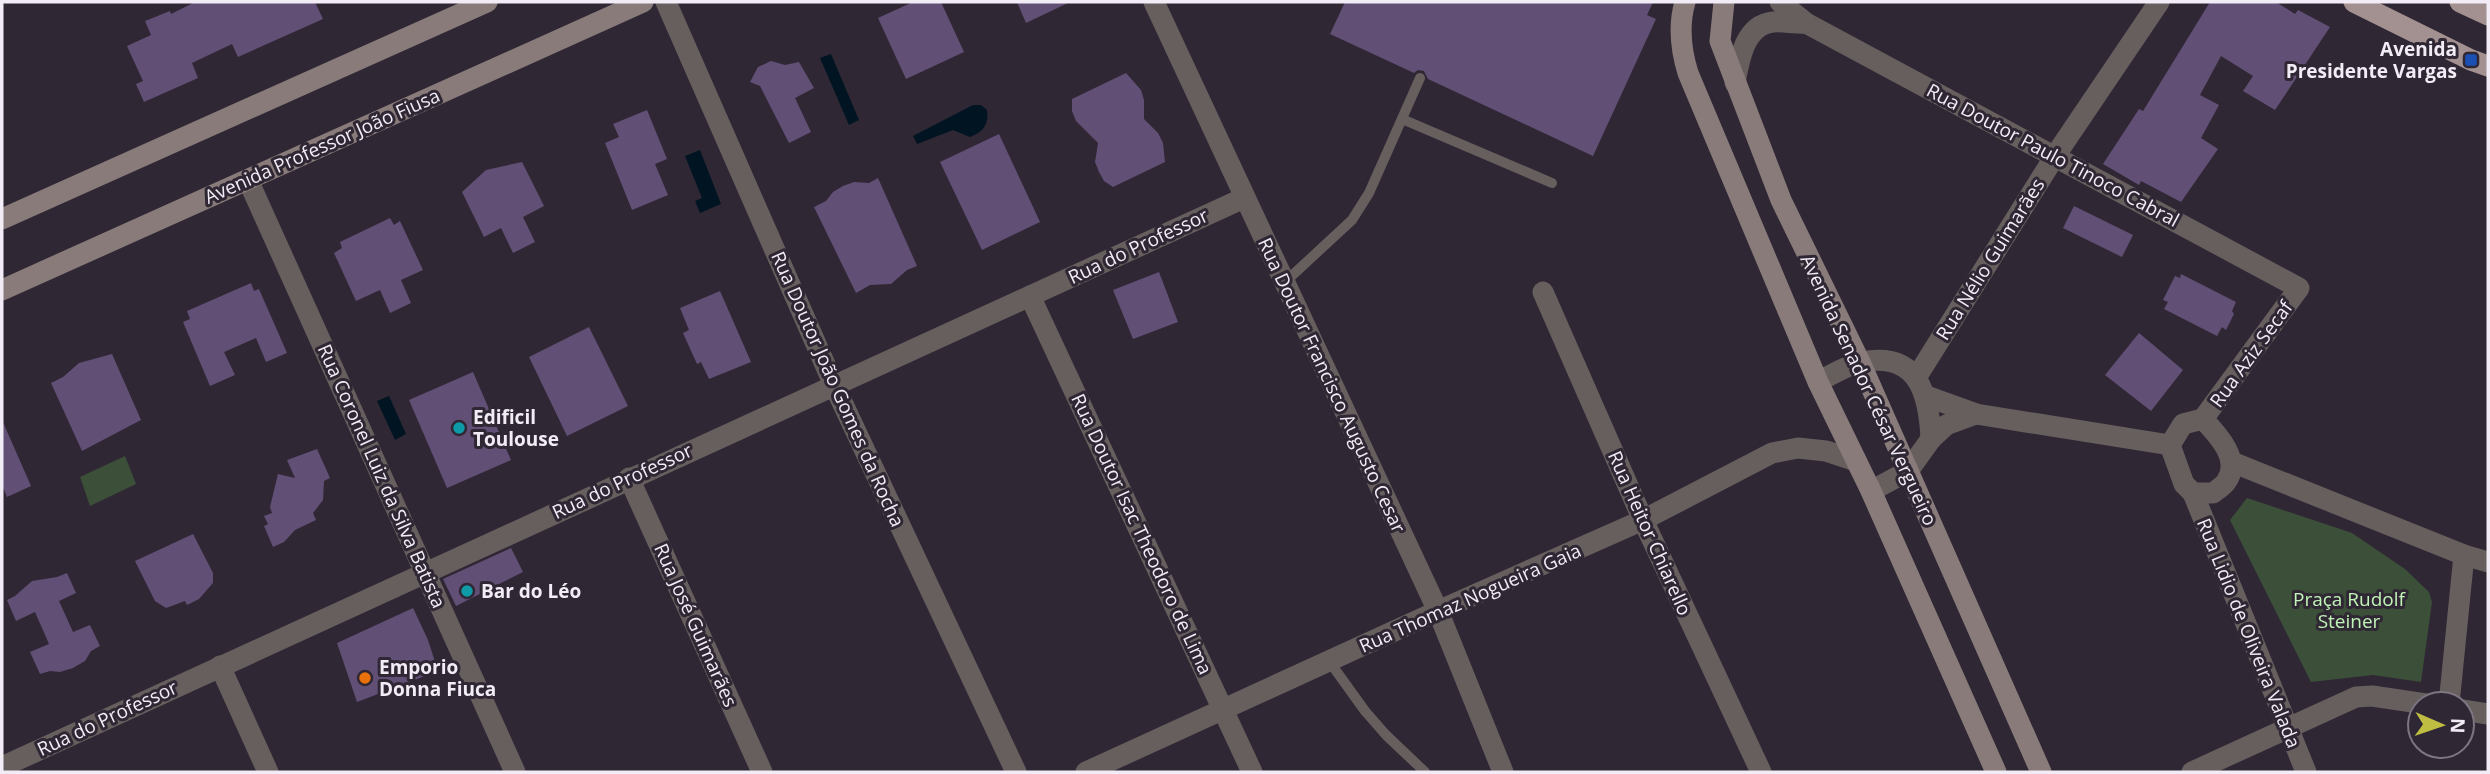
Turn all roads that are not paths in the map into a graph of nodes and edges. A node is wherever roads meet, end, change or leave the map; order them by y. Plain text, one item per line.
1 (487, 2) edge
2 (643, 2) edge
3 (666, 2) edge
4 (1154, 2) edge
5 (1685, 2) edge
6 (1724, 2) edge
7 (1780, 2) edge
8 (2160, 2) edge
9 (2354, 2) edge
10 (2460, 2) edge
11 (2488, 15) edge
12 (1806, 23) junction
13 (2488, 66) edge
14 (1420, 78) dead end
15 (1735, 83) junction
16 (1402, 119) junction
17 (2054, 156) junction
18 (248, 180) junction
19 (1552, 183) dead end
20 (1244, 198) junction
21 (1781, 200) junction
22 (1748, 215) junction
23 (2, 219) edge
24 (1284, 283) junction
25 (2299, 288) joint
26 (2, 290) edge
27 (1543, 292) dead end
28 (1030, 296) junction
29 (1860, 362) junction
30 (1818, 382) junction
31 (834, 385) junction
32 (1921, 387) junction
33 (1976, 414) junction
34 (2203, 419) junction
35 (1931, 439) junction
36 (2171, 445) junction
37 (1856, 461) junction
38 (2232, 462) junction
39 (1908, 471) junction
40 (629, 478) junction
41 (1871, 491) junction
42 (2193, 493) junction
43 (1643, 520) junction
44 (2464, 555) junction
45 (2488, 562) edge
46 (425, 572) junction
47 (1438, 611) junction
48 (1329, 661) junction
49 (220, 666) junction
50 (2450, 690) edge
51 (2406, 701) edge
52 (1224, 709) junction
53 (2287, 729) junction
54 (6, 764) edge
55 (268, 772) edge
56 (515, 772) edge
57 (762, 772) edge
58 (1016, 772) edge
59 (1086, 772) edge
60 (1252, 772) edge
61 (1425, 772) edge
62 (1503, 772) edge
63 (1761, 772) edge
64 (1996, 772) edge
65 (2041, 772) edge
66 (2192, 772) edge
67 (2306, 772) edge

1 - 23 street
2 - 18 street, Avenida Professor João Fiusa
3 - 31 street, Rua Doutor João Gomes da Rocha
4 - 20 street, Rua Doutor Francisco Augusto Cesar
5 - 22 street, Avenida Senador César Vergueiro
6 - 15 street, Avenida Senador César Vergueiro
7 - 12 street, Rua Doutor Paulo Tinoco Cabral
8 - 17 street, Rua Nélio Guimarães
9 - 13 main road
10 - 11 main road
12 - 15 street, Rua Doutor Paulo Tinoco Cabral
12 - 17 street, Rua Doutor Paulo Tinoco Cabral
14 - 16 lane
15 - 21 street, Avenida Senador César Vergueiro
16 - 19 lane
16 - 24 lane
17 - 25 street, Rua Doutor Paulo Tinoco Cabral
17 - 32 street, Rua Nélio Guimarães
18 - 26 street, Avenida Professor João Fiusa
18 - 46 street, Rua Coronel Luiz da Silva Batista
20 - 24 street, Rua Doutor Francisco Augusto Cesar
20 - 28 street, Rua do Professor
21 - 22 street
21 - 29 street, Avenida Senador César Vergueiro
22 - 30 street, Avenida Senador César Vergueiro
24 - 47 street, Rua Doutor Francisco Augusto Cesar
25 - 34 street, Rua Aziz Secaf
27 - 43 street, Rua Heitor Chiarello
28 - 31 street, Rua do Professor
28 - 52 street, Rua Doutor Isac Theodoro de Lima
29 - 30 street
29 - 32 street
29 - 39 street, Avenida Senador César Vergueiro
30 - 37 street, Avenida Senador César Vergueiro
31 - 40 street, Rua do Professor
31 - 58 street, Rua Doutor João Gomes da Rocha
32 - 33 street
32 - 35 street
33 - 35 street
33 - 36 street
34 - 36 street
34 - 38 street
35 - 39 street
36 - 42 street
37 - 41 street, Avenida Senador César Vergueiro
37 - 43 street, Rua Thomaz Nogueira Gaia
38 - 42 street
38 - 44 street
39 - 41 street
39 - 65 street, Avenida Senador César Vergueiro
40 - 46 street, Rua do Professor
40 - 57 street, Rua José Guimarães
41 - 64 street, Avenida Senador César Vergueiro
42 - 53 street, Rua Lidio de Oliveira Valada
43 - 47 street, Rua Thomaz Nogueira Gaia
43 - 63 street, Rua Heitor Chiarello
44 - 45 street
44 - 50 street
46 - 49 street, Rua do Professor
46 - 56 street, Rua Coronel Luiz da Silva Batista
47 - 48 street, Rua Thomaz Nogueira Gaia
47 - 62 street, Rua Doutor Francisco Augusto Cesar
48 - 52 street, Rua Thomaz Nogueira Gaia
48 - 61 lane
49 - 54 street, Rua do Professor
49 - 55 street
51 - 53 street
52 - 59 street, Rua Thomaz Nogueira Gaia
52 - 60 street, Rua Doutor Isac Theodoro de Lima
53 - 66 street
53 - 67 street, Rua Lidio de Oliveira Valada

